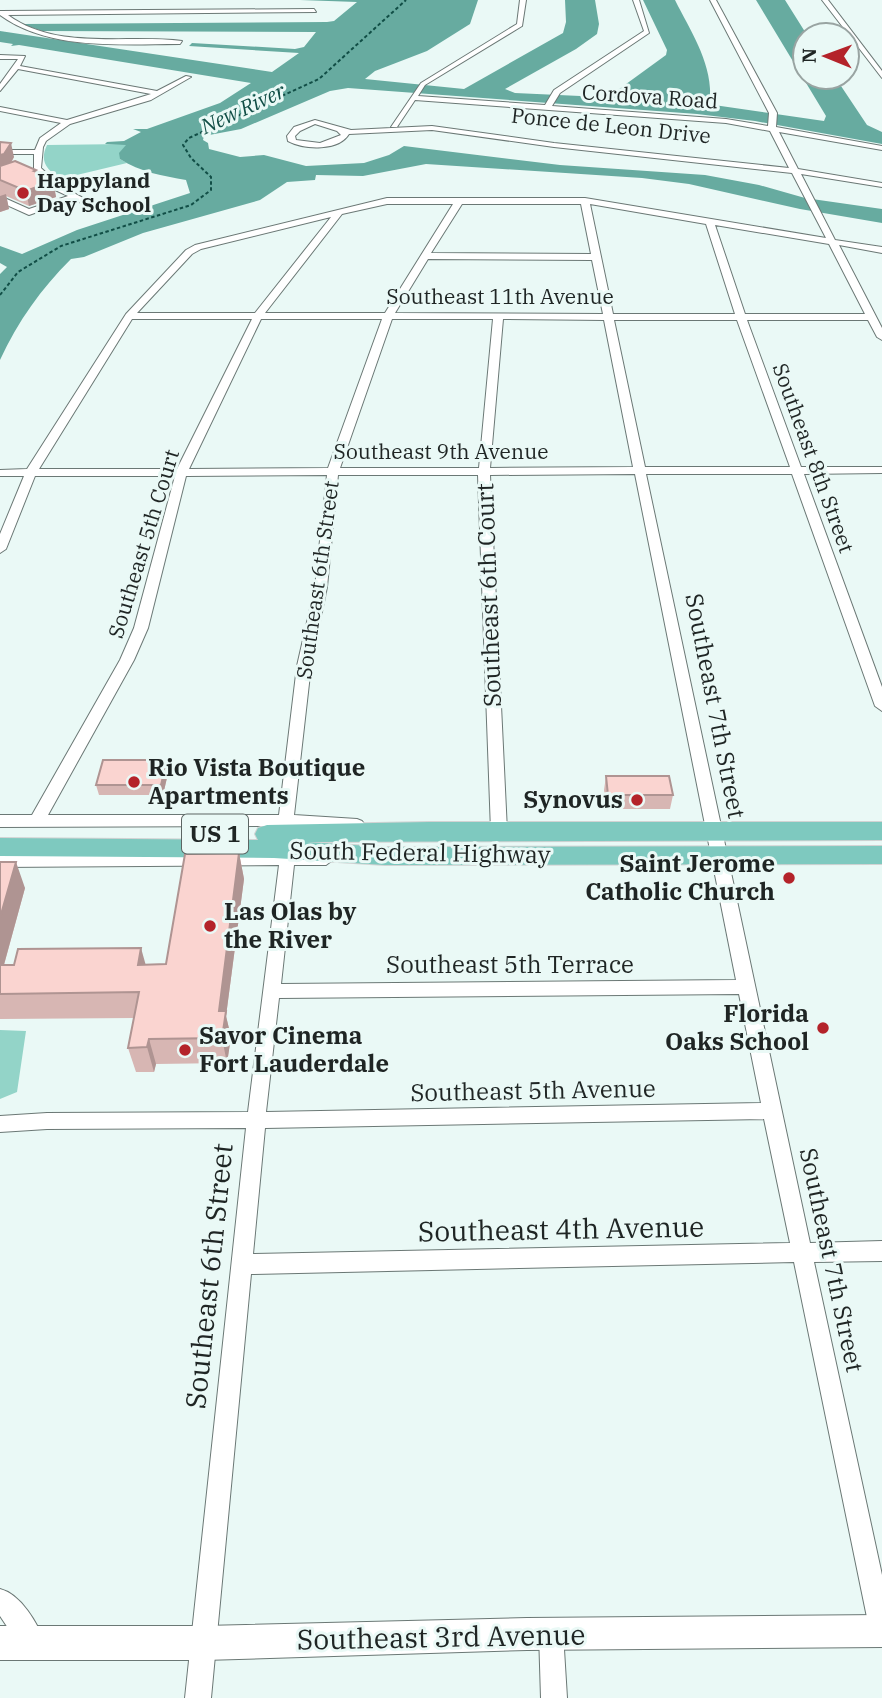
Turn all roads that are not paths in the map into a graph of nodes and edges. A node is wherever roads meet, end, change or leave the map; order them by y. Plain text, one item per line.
1 (523, 0) edge
2 (636, 0) edge
3 (713, 0) edge
4 (825, 0) edge
5 (314, 11) dead end
6 (1, 13) edge
7 (180, 42) dead end
8 (0, 57) edge
9 (16, 67) junction
10 (882, 76) edge
11 (188, 77) dead end
12 (0, 89) edge
13 (159, 93) junction
14 (414, 96) junction
15 (548, 107) junction
16 (0, 109) edge
17 (67, 122) junction
18 (394, 125) junction
19 (772, 127) junction
20 (338, 130) junction
21 (882, 148) edge
22 (0, 152) edge
23 (39, 152) junction
24 (792, 166) junction
25 (882, 183) edge
26 (73, 197) junction
27 (0, 199) edge
28 (460, 201) junction
29 (585, 201) junction
30 (92, 205) dead end
31 (339, 213) junction
32 (710, 222) junction
33 (833, 242) junction
34 (882, 250) edge
35 (427, 256) junction
36 (595, 257) junction
37 (129, 316) junction
38 (258, 316) junction
39 (498, 316) junction
40 (609, 316) junction
41 (741, 316) junction
42 (388, 317) junction
43 (872, 317) junction
44 (882, 337) edge
45 (797, 470) junction
46 (882, 470) edge
47 (182, 471) junction
48 (334, 471) junction
49 (484, 471) junction
50 (640, 471) junction
51 (0, 473) edge
52 (30, 473) junction
53 (0, 549) edge
54 (882, 705) edge
55 (286, 820) junction
56 (0, 821) edge
57 (37, 821) junction
58 (429, 831) junction
59 (499, 831) junction
60 (713, 831) junction
61 (882, 831) edge
62 (0, 833) edge
63 (0, 847) edge
64 (385, 856) junction
65 (718, 856) junction
66 (882, 856) edge
67 (0, 860) edge
68 (287, 861) junction
69 (747, 987) junction
70 (274, 991) junction
71 (772, 1111) junction
72 (257, 1120) junction
73 (0, 1124) edge
74 (882, 1251) edge
75 (803, 1252) junction
76 (242, 1264) junction
77 (0, 1601) edge
78 (882, 1631) edge
79 (551, 1633) junction
80 (0, 1643) edge
81 (33, 1643) junction
82 (204, 1643) junction
83 (198, 1698) edge
84 (554, 1698) edge

1 - 14 street
2 - 15 street
3 - 19 street
4 - 10 street
5 - 6 street
6 - 7 street
8 - 9 street
9 - 12 street
9 - 13 street
11 - 13 street
13 - 17 street
14 - 15 street, Cordova Road
14 - 18 street
15 - 19 street, Cordova Road
16 - 17 street
17 - 23 street
18 - 20 street, Ponce de Leon Drive
18 - 24 street, Ponce de Leon Drive
19 - 21 street, Cordova Road
19 - 24 street
20 - 20 street, Ponce de Leon Drive
20 - 24 street, Ponce de Leon Drive
22 - 23 street
23 - 26 street
24 - 25 street, Ponce de Leon Drive
24 - 33 street
26 - 27 street
26 - 30 street
28 - 29 street
28 - 31 street
28 - 35 street, Southeast 6th Street
29 - 32 street
29 - 36 street, Southeast 7th Street
31 - 37 street
31 - 38 street, Southeast 5th Court
32 - 33 street
32 - 41 street, Southeast 8th Street
33 - 34 street
33 - 43 street
35 - 36 street
35 - 42 street, Southeast 6th Street
36 - 40 street, Southeast 7th Street
37 - 38 street, Southeast 11th Avenue
37 - 52 street
38 - 42 street, Southeast 11th Avenue
38 - 47 street, Southeast 5th Court
39 - 40 street, Southeast 11th Avenue
39 - 42 street, Southeast 11th Avenue
39 - 49 street, Southeast 6th Court
40 - 41 street, Southeast 11th Avenue
40 - 50 street, Southeast 7th Street
41 - 43 street, Southeast 11th Avenue
41 - 45 street, Southeast 8th Street
42 - 48 street, Southeast 6th Street
43 - 44 street
45 - 46 street, Southeast 9th Avenue
45 - 50 street, Southeast 9th Avenue
45 - 54 street, Southeast 8th Street
47 - 48 street, Southeast 9th Avenue
47 - 52 street, Southeast 9th Avenue
47 - 57 street, Southeast 5th Court
48 - 49 street, Southeast 9th Avenue
48 - 55 street, Southeast 6th Street
49 - 50 street, Southeast 9th Avenue
49 - 59 street, Southeast 6th Court
50 - 60 street, Southeast 7th Street
51 - 52 street, Southeast 9th Avenue
52 - 53 street
55 - 57 street
55 - 58 street
56 - 57 street
58 - 59 main road, South Federal Highway / US 1
58 - 62 main road, South Federal Highway / US 1
59 - 60 main road, South Federal Highway / US 1
60 - 61 main road, South Federal Highway / US 1
60 - 65 street, Southeast 7th Street
63 - 64 main road, South Federal Highway / US 1
64 - 65 main road, South Federal Highway / US 1
64 - 68 street
65 - 66 main road, South Federal Highway / US 1
65 - 69 street, Southeast 7th Street
67 - 68 street
68 - 70 street, Southeast 6th Street
69 - 70 street, Southeast 5th Terrace
69 - 71 street, Southeast 7th Street
70 - 72 street, Southeast 6th Street
71 - 72 street, Southeast 5th Avenue
71 - 75 street, Southeast 7th Street
72 - 73 street, Southeast 5th Avenue
72 - 76 street, Southeast 6th Street
74 - 75 street, Southeast 4th Avenue
75 - 76 street, Southeast 4th Avenue
75 - 78 street, Southeast 7th Street
76 - 82 street, Southeast 6th Street
77 - 81 street
78 - 79 main road, Southeast 3rd Avenue
79 - 82 main road, Southeast 3rd Avenue
79 - 84 street
80 - 81 main road, Southeast 3rd Avenue
81 - 82 main road, Southeast 3rd Avenue
82 - 83 street, Southeast 6th Street

